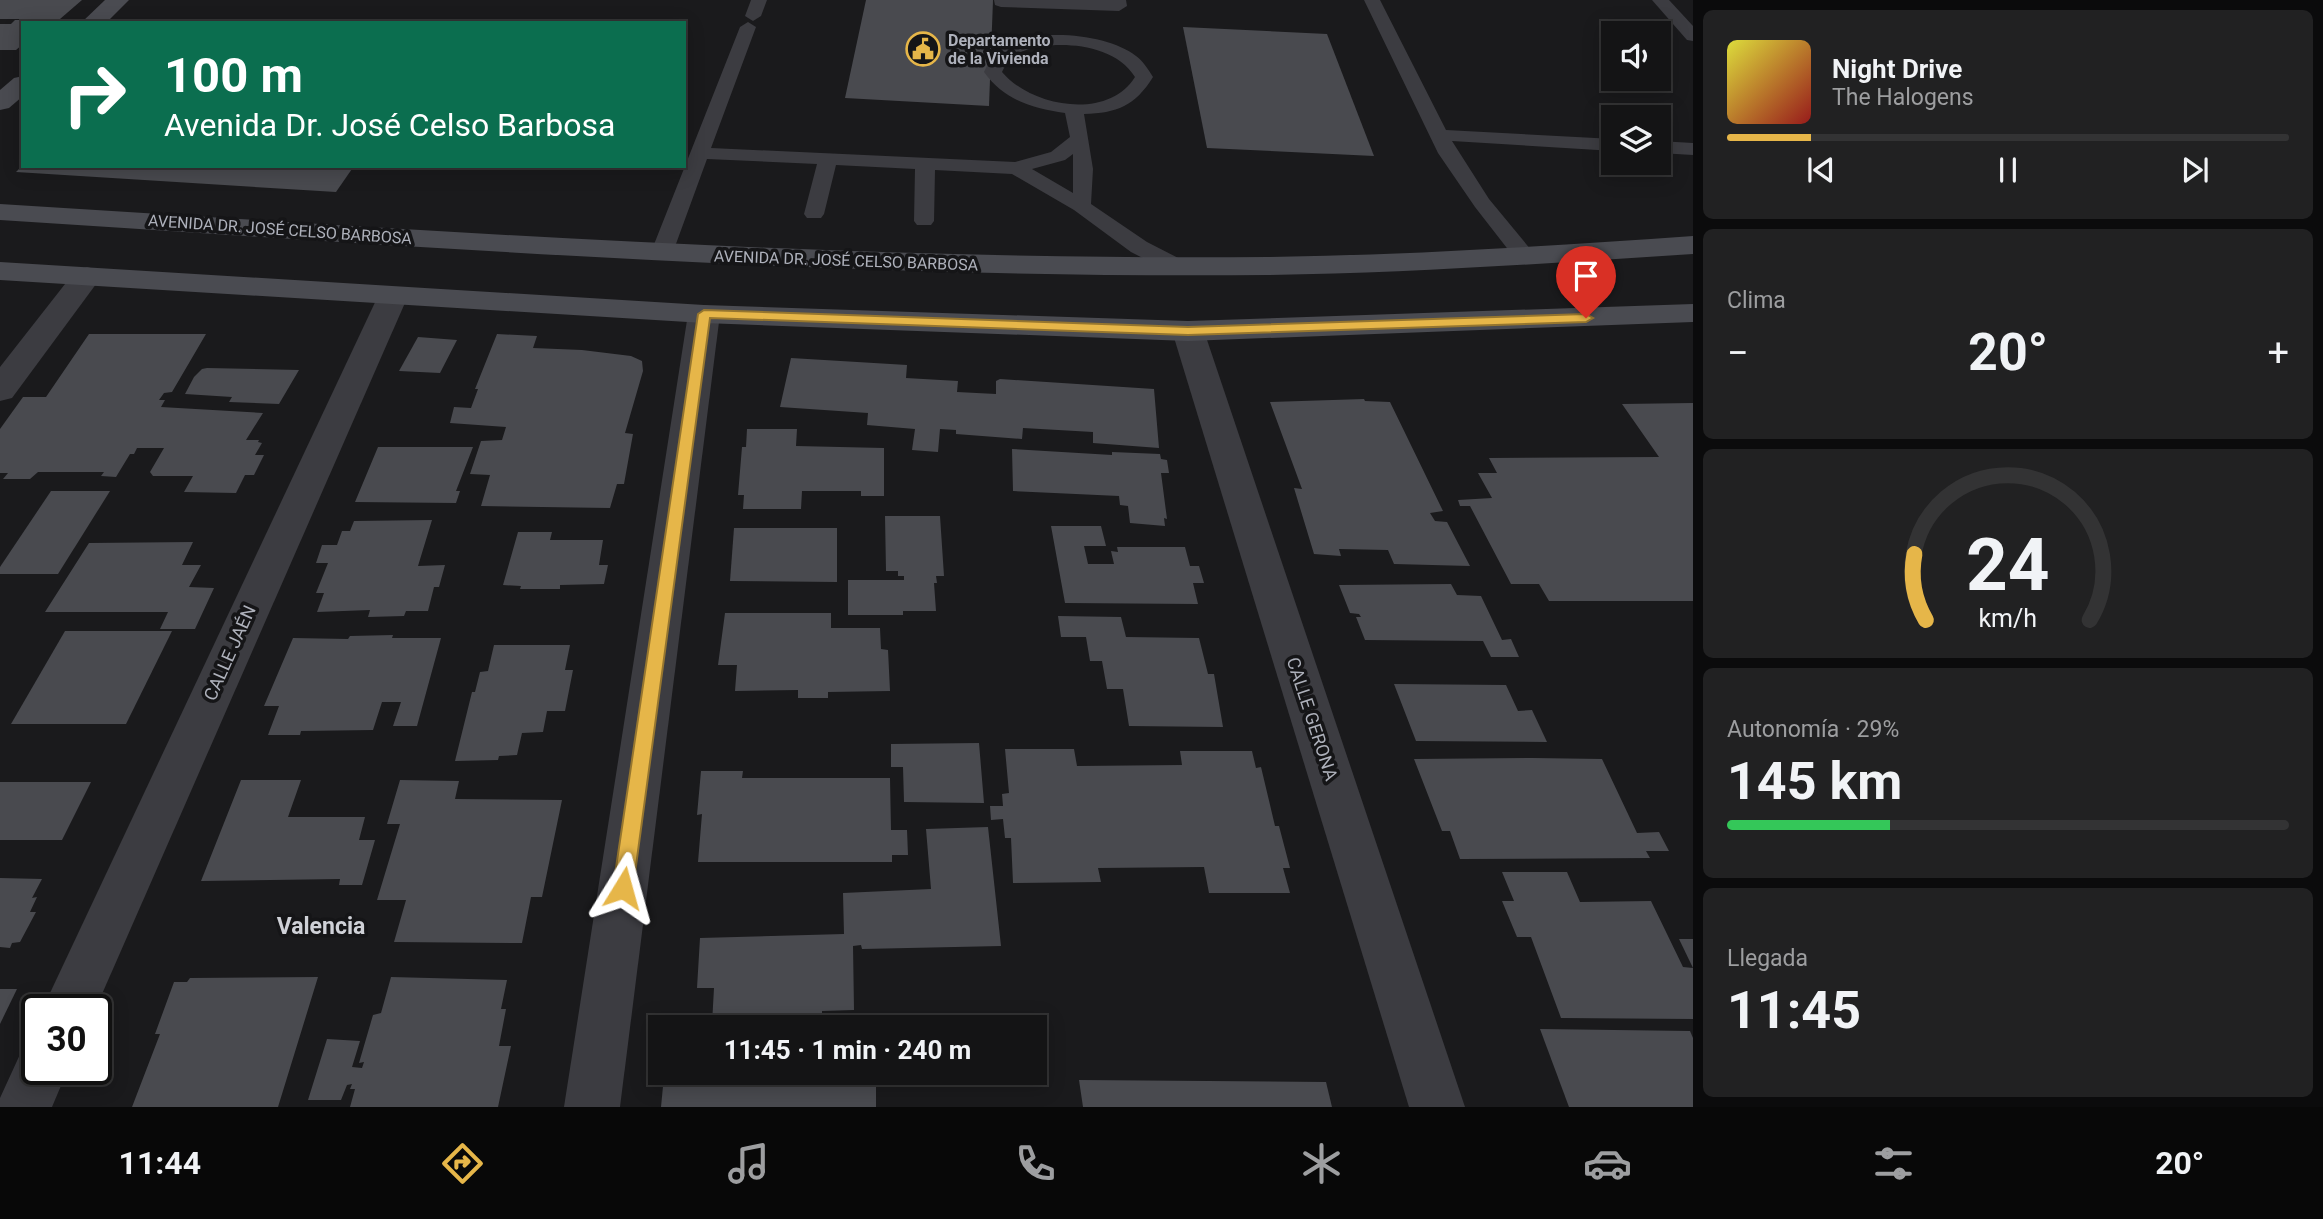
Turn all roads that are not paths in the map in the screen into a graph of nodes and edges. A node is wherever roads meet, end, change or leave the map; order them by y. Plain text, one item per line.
1 (118, 0) edge
2 (759, 0) edge
3 (1118, 0) edge
4 (1372, 0) edge
5 (1660, 0) edge
6 (1001, 2) dead end
7 (94, 21) edge
8 (1693, 36) edge
9 (21, 85) edge
10 (0, 103) edge
11 (1073, 108) junction
12 (1439, 135) junction
13 (1080, 138) junction
14 (1601, 144) edge
15 (1671, 148) edge
16 (1693, 149) edge
17 (699, 153) junction
18 (828, 159) junction
19 (925, 163) junction
20 (1016, 168) junction
21 (1081, 206) junction
22 (0, 212) edge
23 (814, 214) dead end
24 (924, 221) dead end
25 (1693, 246) edge
26 (662, 252) junction
27 (1525, 256) junction
28 (1181, 268) junction
29 (0, 271) edge
30 (87, 276) junction
31 (393, 296) junction
32 (704, 314) junction
33 (1690, 316) edge
34 (1188, 331) junction
35 (0, 390) edge
36 (75, 994) edge
37 (34, 1085) edge
38 (24, 1107) edge
39 (592, 1107) edge
40 (1437, 1107) edge

1 - 7 main road
2 - 17 lane
3 - 6 lane
4 - 12 lane
5 - 8 lane
9 - 10 main road
11 - 11 lane
11 - 13 lane
12 - 14 lane
12 - 27 lane
13 - 20 lane
13 - 21 lane
15 - 16 lane
17 - 18 lane
17 - 26 lane
18 - 19 lane
18 - 23 lane
19 - 20 lane
19 - 24 lane
20 - 21 lane
21 - 28 lane
22 - 26 main road, AVENIDA DR. JOSÉ CELSO BARBOSA
25 - 27 main road, AVENIDA DR. JOSÉ CELSO BARBOSA
26 - 28 main road, AVENIDA DR. JOSÉ CELSO BARBOSA
27 - 28 main road, AVENIDA DR. JOSÉ CELSO BARBOSA
29 - 30 main road
30 - 31 main road
30 - 35 street
31 - 32 main road
31 - 36 street, CALLE JAÉN
32 - 34 main road
32 - 39 street
33 - 34 main road
34 - 40 street, CALLE GERONA
37 - 38 street

